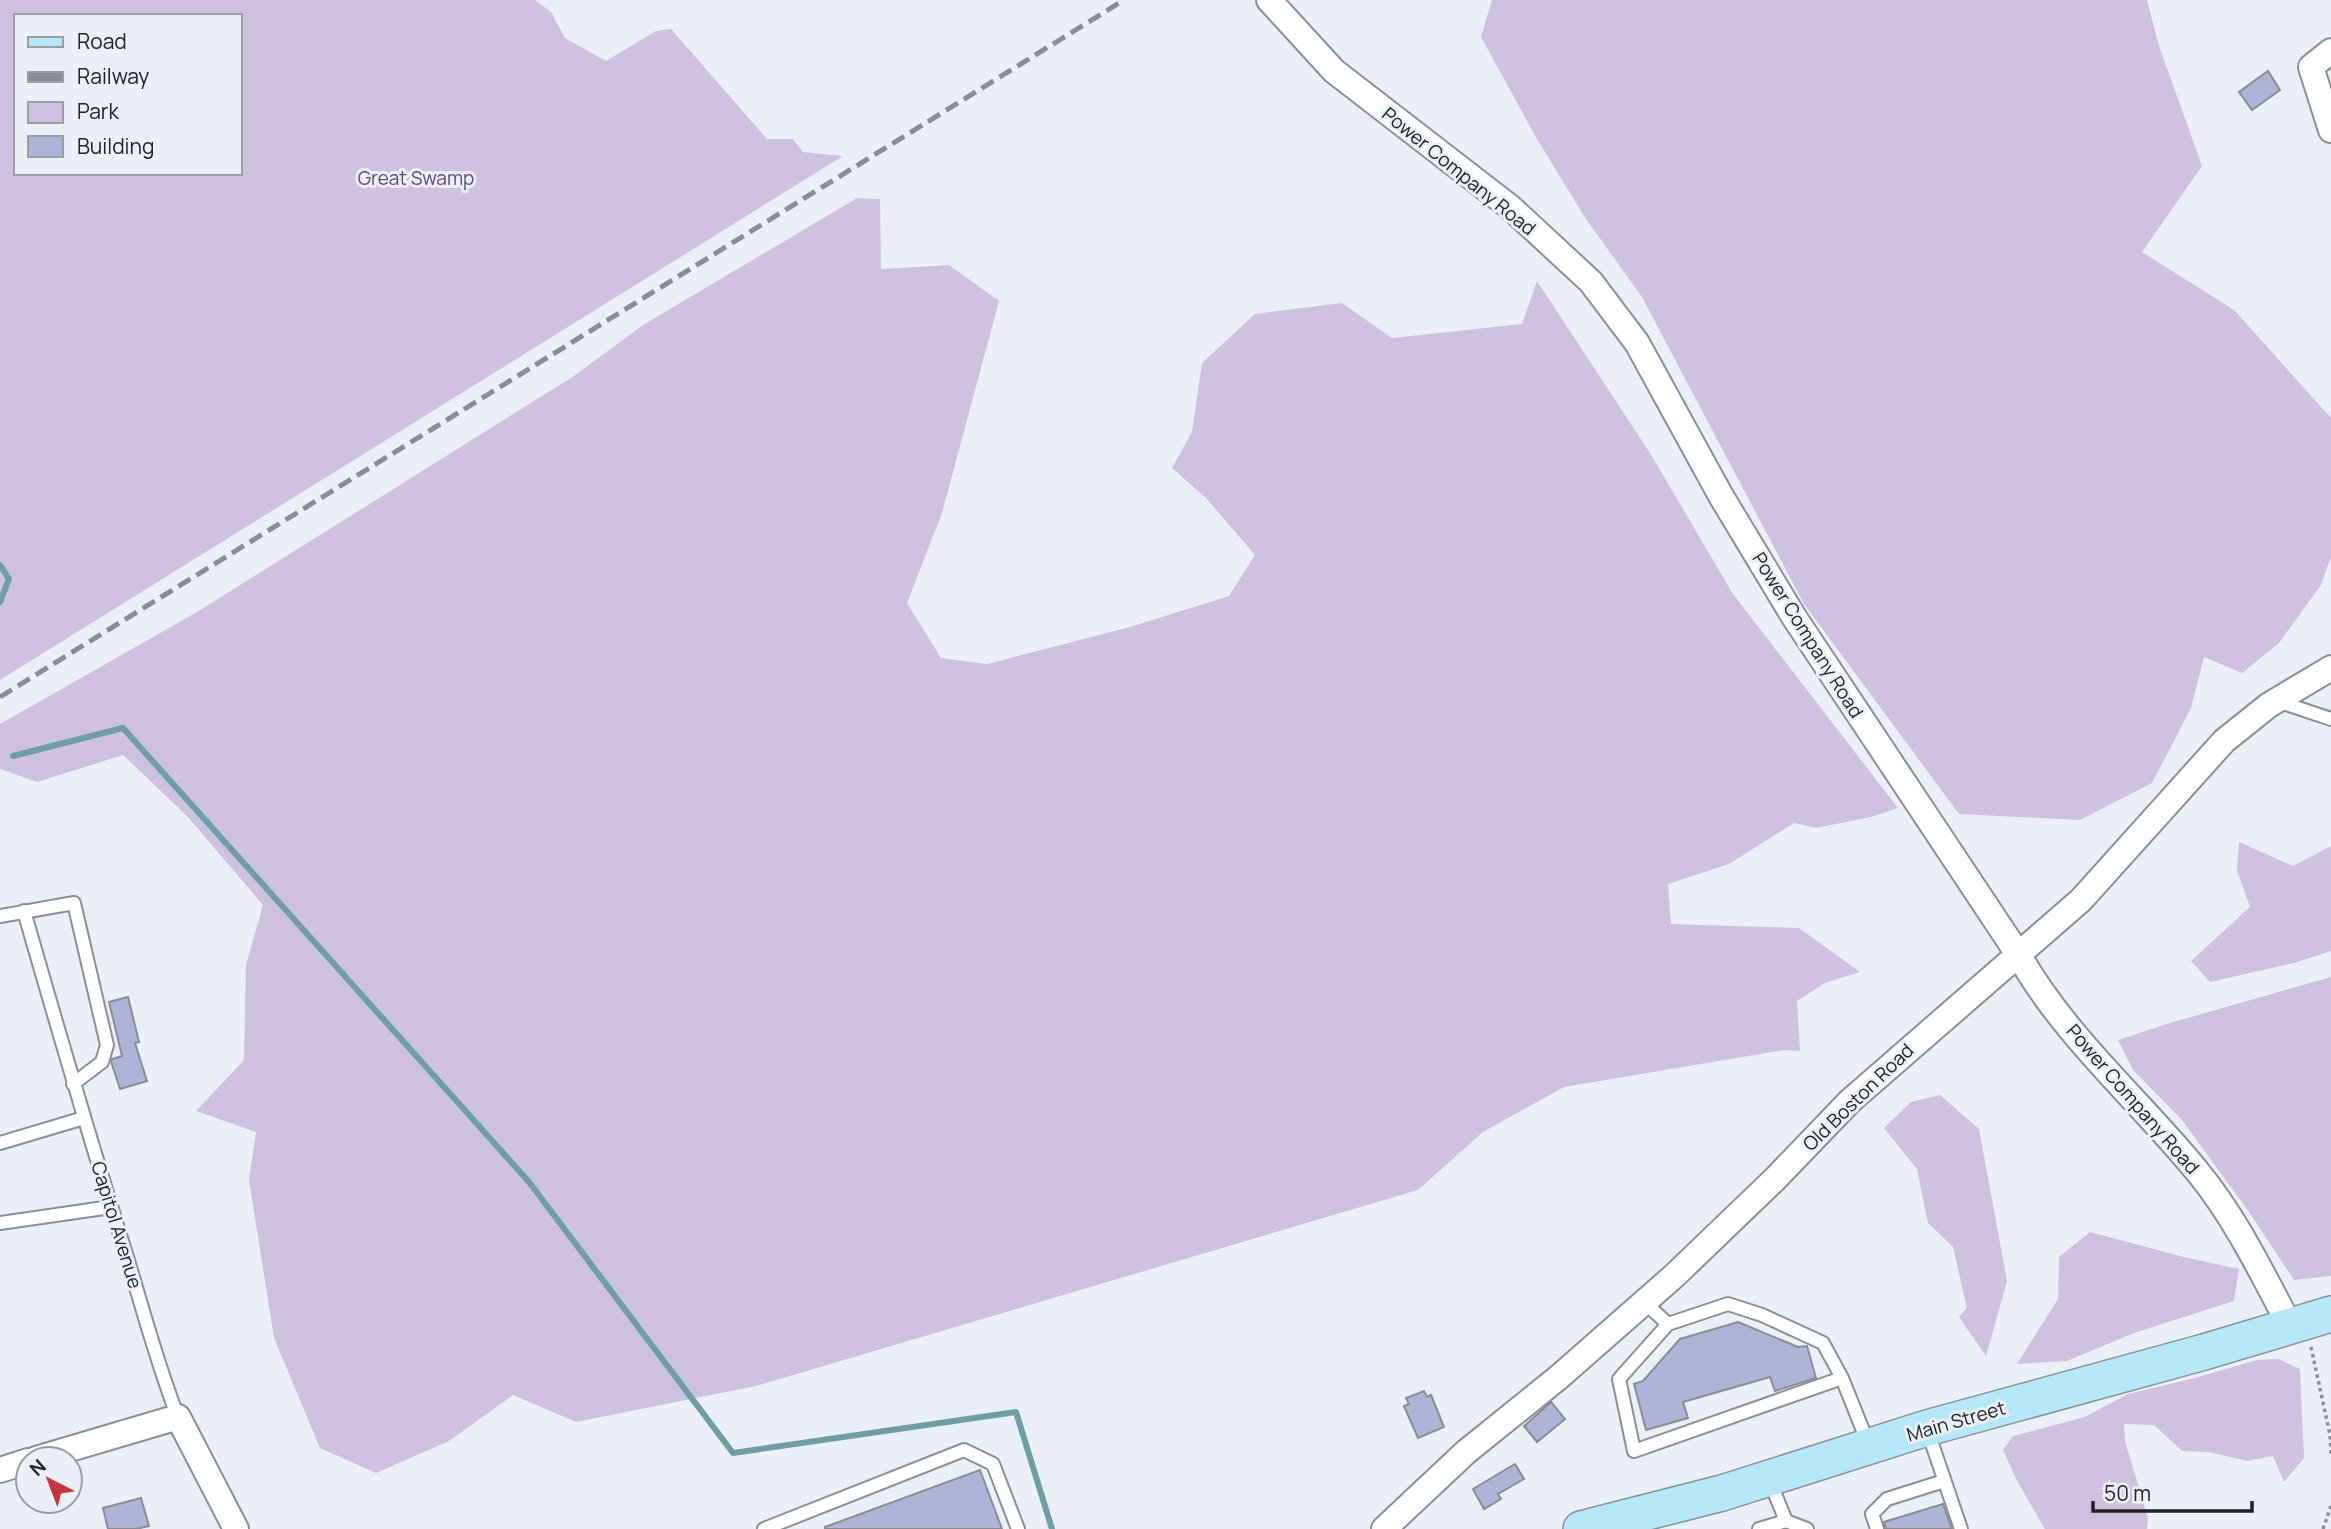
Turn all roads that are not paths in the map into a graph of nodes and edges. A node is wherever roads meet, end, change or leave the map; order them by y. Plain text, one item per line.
1 (1269, 0) edge
2 (2331, 51) edge
3 (2331, 130) edge
4 (2331, 668) edge
5 (2276, 701) junction
6 (2331, 719) edge
7 (24, 911) junction
8 (0, 916) edge
9 (2018, 954) junction
10 (73, 1084) junction
11 (84, 1118) junction
12 (0, 1143) edge
13 (111, 1207) junction
14 (0, 1223) edge
15 (1644, 1302) junction
16 (2309, 1320) edge
17 (1668, 1324) junction
18 (1842, 1378) junction
19 (178, 1417) junction
20 (1927, 1428) junction
21 (83, 1445) edge
22 (1870, 1446) junction
23 (1769, 1478) junction
24 (1944, 1481) junction
25 (1783, 1525) edge
26 (236, 1529) edge
27 (764, 1529) edge
28 (1018, 1529) edge
29 (1384, 1529) edge
30 (1581, 1529) edge
31 (1759, 1529) edge
32 (1807, 1529) edge
33 (1877, 1529) edge
34 (1961, 1529) edge

1 - 9 street, Power Company Road
2 - 3 street
4 - 5 street, Old Boston Road
5 - 6 lane
5 - 9 street, Old Boston Road
7 - 8 lane
7 - 10 lane, Capitol Avenue
7 - 10 lane
9 - 15 street, Old Boston Road
9 - 16 street, Power Company Road
10 - 11 lane, Capitol Avenue
11 - 12 lane
11 - 13 lane, Capitol Avenue
13 - 14 lane
13 - 19 lane, Capitol Avenue
15 - 17 lane
15 - 29 street, Old Boston Road
16 - 20 main road, Main Street
17 - 18 lane
17 - 18 lane
18 - 22 lane
19 - 21 street
19 - 26 street, Capitol Avenue
20 - 22 main road, Main Street
20 - 24 lane
22 - 23 main road, Main Street
23 - 25 lane
23 - 30 main road, Main Street
24 - 33 lane
24 - 34 lane
25 - 31 lane
25 - 32 lane
27 - 28 lane

